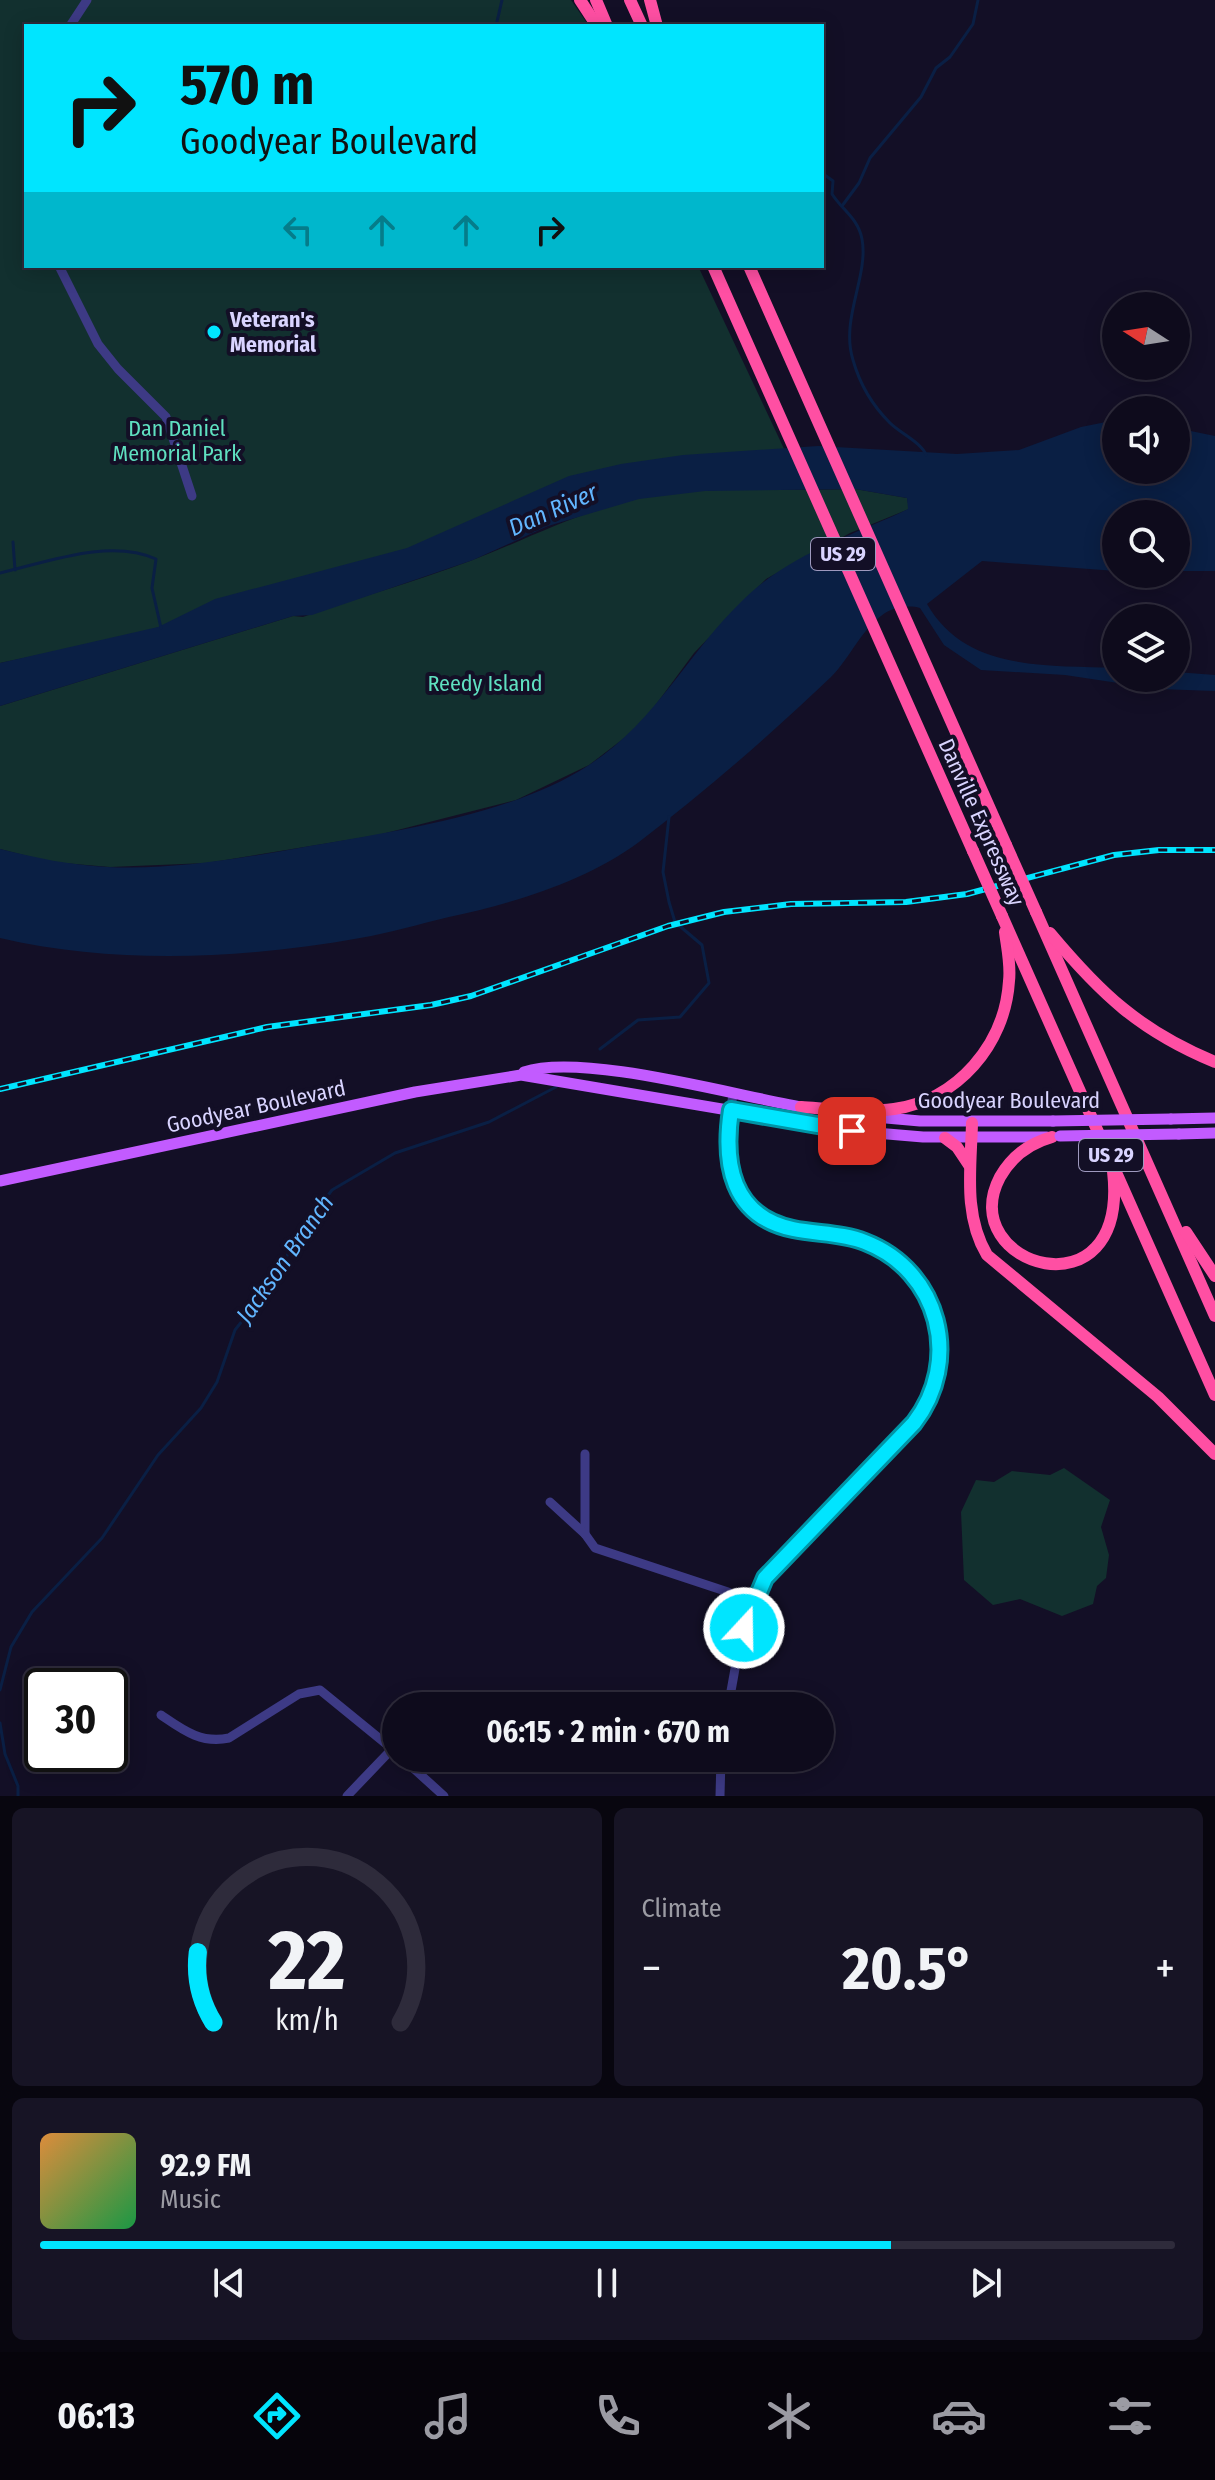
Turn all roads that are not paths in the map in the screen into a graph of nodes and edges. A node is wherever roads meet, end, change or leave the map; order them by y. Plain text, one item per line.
1 (87, 0) edge
2 (580, 0) edge
3 (596, 0) edge
4 (630, 0) edge
5 (650, 0) edge
6 (71, 24) edge
7 (596, 24) edge
8 (606, 24) edge
9 (641, 24) edge
10 (656, 24) edge
11 (60, 268) edge
12 (714, 268) edge
13 (750, 268) edge
14 (192, 496) dead end
15 (1038, 918) junction
16 (1003, 919) junction
17 (1215, 1062) edge
18 (521, 1075) junction
19 (733, 1094) junction
20 (801, 1107) junction
21 (731, 1110) junction
22 (1215, 1118) edge
23 (972, 1123) junction
24 (1215, 1133) edge
25 (1056, 1136) junction
26 (945, 1138) junction
27 (971, 1138) junction
28 (1111, 1156) junction
29 (970, 1167) junction
30 (0, 1181) edge
31 (1163, 1196) junction
32 (1215, 1276) edge
33 (1215, 1316) edge
34 (1215, 1395) edge
35 (585, 1454) dead end
36 (1215, 1454) edge
37 (550, 1502) dead end
38 (585, 1534) junction
39 (752, 1605) junction
40 (731, 1692) edge
41 (161, 1715) dead end
42 (382, 1740) edge
43 (382, 1762) edge
44 (417, 1772) edge
45 (721, 1772) edge
46 (347, 1796) edge
47 (444, 1796) edge
48 (720, 1796) edge

1 - 6 street
2 - 7 highway
3 - 8 highway
4 - 9 highway
5 - 10 highway
11 - 14 street
12 - 16 highway, Danville Expressway / US 29, bridge
13 - 15 highway, Danville Expressway / US 29, bridge
15 - 17 highway
15 - 31 highway, Danville Expressway / US 29
16 - 20 highway
16 - 28 highway, Danville Expressway / US 29
18 - 19 main road, Goodyear Boulevard
18 - 21 main road, Goodyear Boulevard
18 - 30 main road, Goodyear Boulevard
19 - 20 main road, Goodyear Boulevard
19 - 21 street
20 - 23 main road, Goodyear Boulevard
21 - 26 main road, Goodyear Boulevard
21 - 39 street
22 - 23 main road, Goodyear Boulevard, bridge
23 - 27 highway
24 - 25 main road, Goodyear Boulevard, bridge
25 - 27 main road, Goodyear Boulevard
25 - 28 highway
26 - 27 main road, Goodyear Boulevard
26 - 29 highway
27 - 29 highway
28 - 34 highway, Danville Expressway / US 29
29 - 36 highway
31 - 32 highway
31 - 33 highway, Danville Expressway / US 29
35 - 38 street
37 - 38 street
38 - 39 street
39 - 40 street
41 - 42 street
43 - 46 street
44 - 47 street
45 - 48 street

